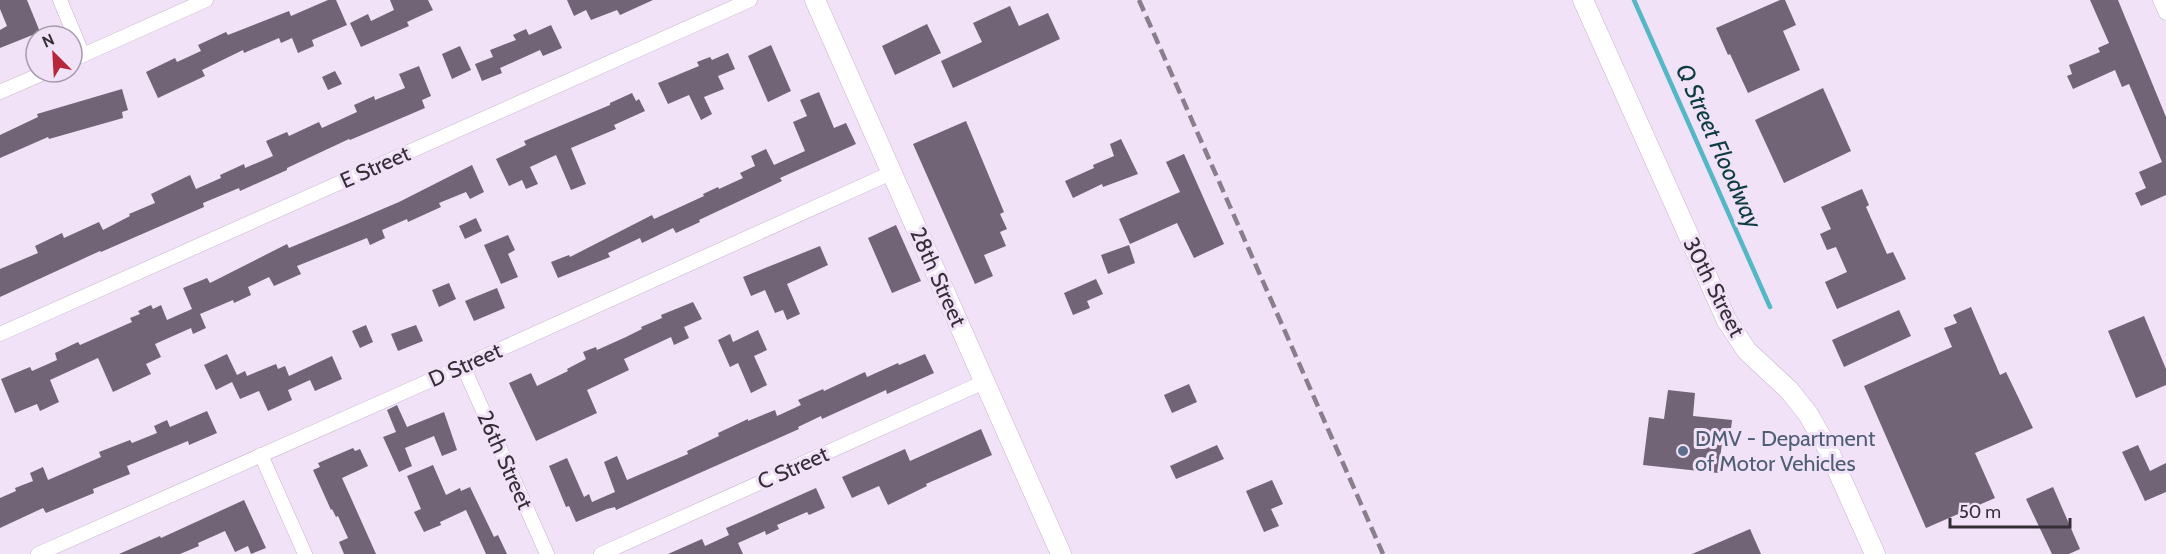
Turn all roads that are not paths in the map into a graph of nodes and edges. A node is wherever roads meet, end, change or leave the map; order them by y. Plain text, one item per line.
1 (60, 0) edge
2 (206, 0) edge
3 (750, 0) edge
4 (815, 0) edge
5 (1583, 0) edge
6 (2160, 0) edge
7 (2166, 13) edge
8 (67, 24) edge
9 (84, 55) edge
10 (24, 82) edge
11 (0, 92) edge
12 (891, 173) junction
13 (0, 334) edge
14 (463, 366) junction
15 (984, 382) junction
16 (261, 455) junction
17 (61, 549) edge
18 (38, 554) edge
19 (305, 554) edge
20 (547, 554) edge
21 (601, 554) edge
22 (1061, 554) edge
23 (1875, 554) edge

1 - 8 street
2 - 9 street
3 - 13 street, E Street
4 - 12 street, 28th Street
5 - 23 street, 30th Street
6 - 7 street
10 - 11 street
12 - 14 street, D Street
12 - 15 street, 28th Street
14 - 16 street, D Street
14 - 20 street, 26th Street
15 - 21 street, C Street
15 - 22 street, 28th Street
16 - 17 street, D Street
16 - 19 street
17 - 18 street, D Street

